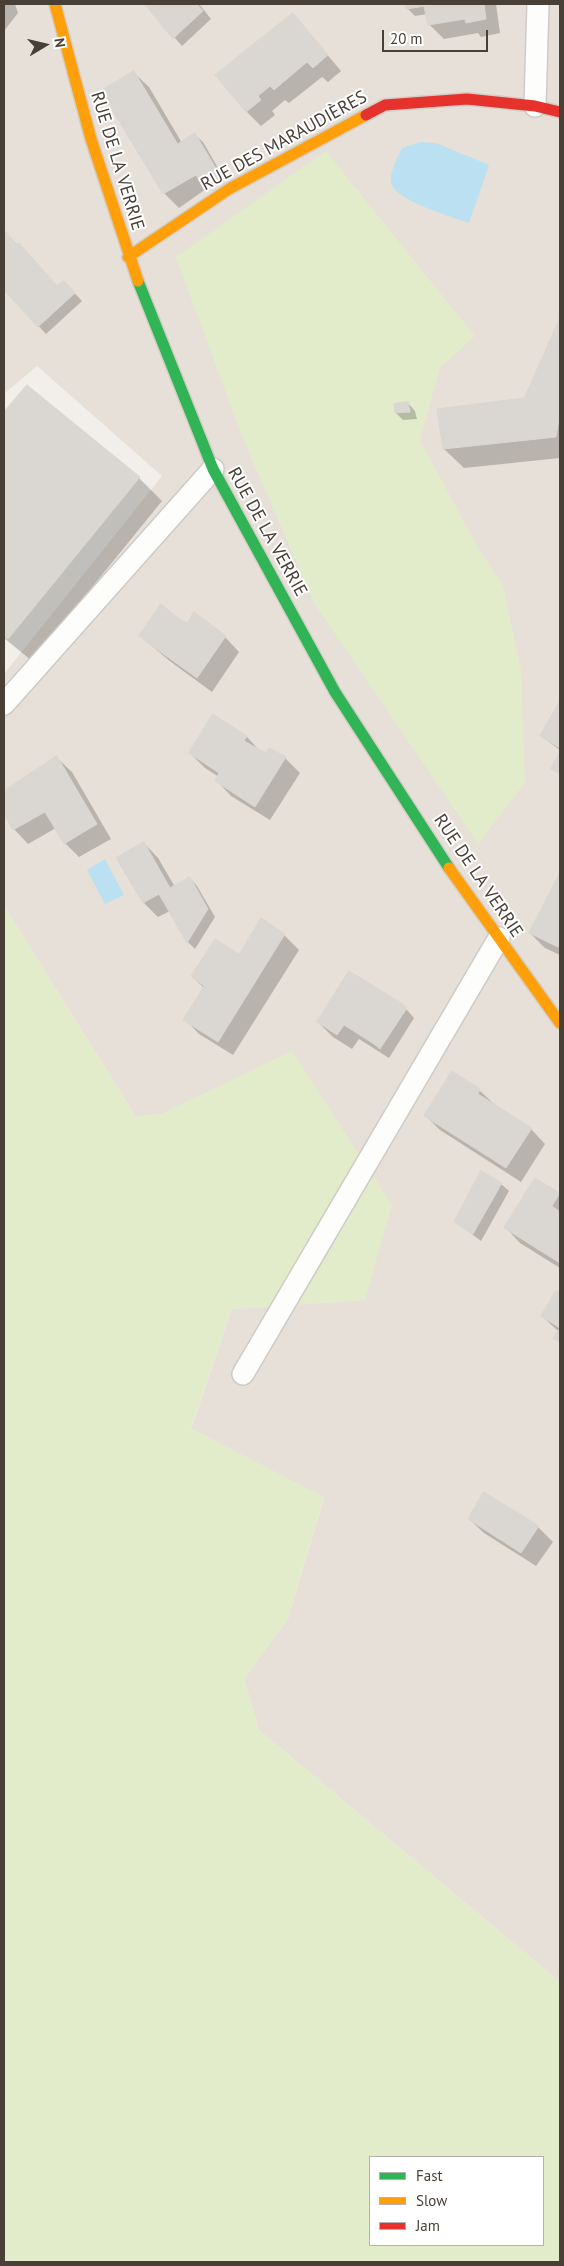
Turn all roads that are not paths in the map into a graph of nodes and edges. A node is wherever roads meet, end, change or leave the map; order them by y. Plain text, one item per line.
1 (55, 4) edge
2 (538, 4) edge
3 (535, 106) junction
4 (560, 112) edge
5 (128, 257) junction
6 (213, 469) junction
7 (4, 704) edge
8 (498, 938) junction
9 (560, 1023) edge
10 (243, 1374) dead end

1 - 5 street, RUE DE LA VERRIE
2 - 3 lane
3 - 4 street, RUE DES MARAUDIÈRES
3 - 5 street, RUE DES MARAUDIÈRES
5 - 6 street, RUE DE LA VERRIE
6 - 7 lane
6 - 8 street, RUE DE LA VERRIE
8 - 9 street, RUE DE LA VERRIE
8 - 10 lane

